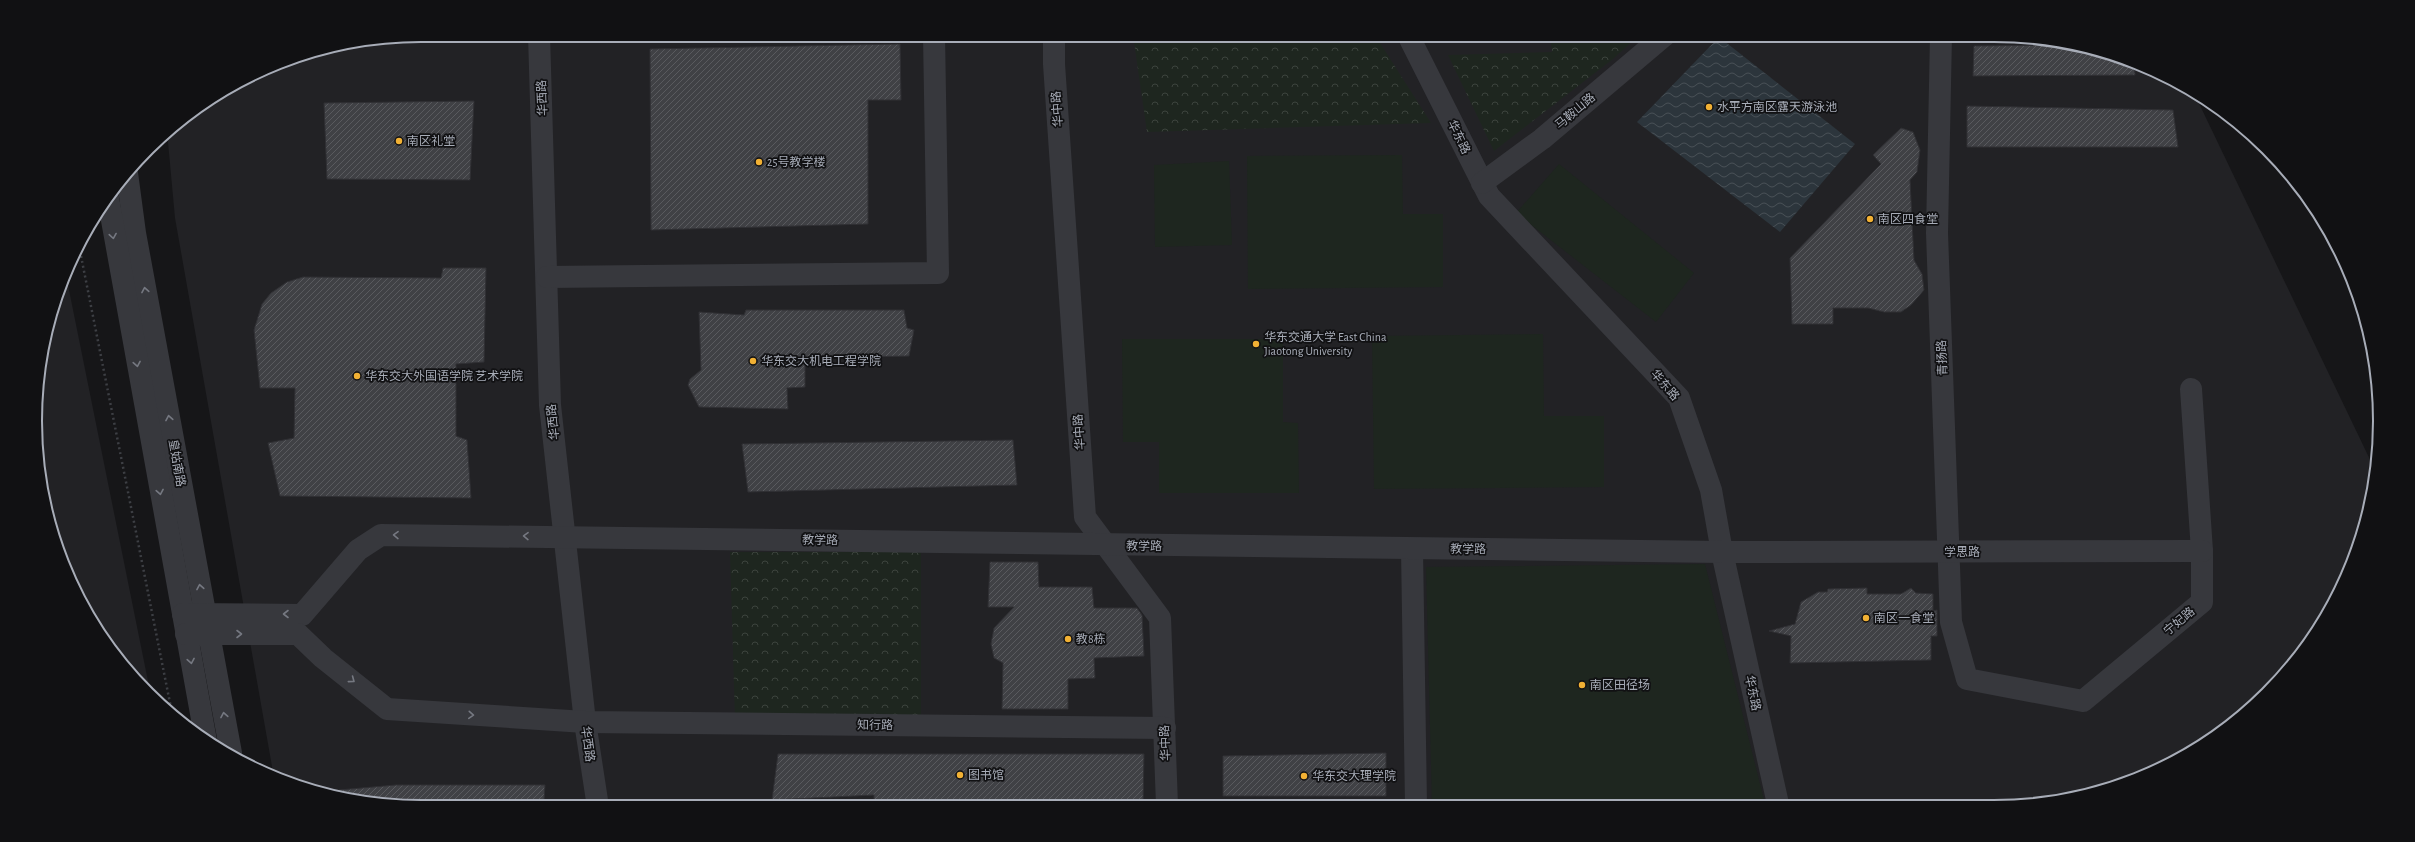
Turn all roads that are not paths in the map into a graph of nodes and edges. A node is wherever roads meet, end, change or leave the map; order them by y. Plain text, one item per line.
1 (539, 42) edge
2 (934, 42) edge
3 (1054, 42) edge
4 (1412, 42) edge
5 (1657, 42) edge
6 (1941, 42) edge
7 (128, 180) edge
8 (1482, 183) junction
9 (109, 205) edge
10 (547, 277) junction
11 (2191, 390) dead end
12 (565, 536) junction
13 (1106, 545) junction
14 (1412, 549) junction
15 (2202, 551) junction
16 (1722, 552) junction
17 (1948, 552) junction
18 (184, 624) junction
19 (207, 624) junction
20 (1967, 679) joint
21 (585, 722) junction
22 (1165, 728) junction
23 (204, 732) edge
24 (230, 748) edge
25 (597, 800) edge
26 (1167, 800) edge
27 (1416, 800) edge
28 (1777, 800) edge

1 - 10 street, 华西路
2 - 10 street
3 - 13 street, 华中路
4 - 8 street, 华东路
5 - 8 street, 马鞍山路
6 - 17 street, 青扬路
19 -> 7 street, 皇姑南路
8 - 16 street, 华东路
9 -> 18 street, 皇姑南路
10 - 12 street, 华西路
11 - 15 street, 宁妃路
12 - 13 street, 教学路
12 -> 19 street, 教学路
12 - 21 street, 华西路
13 - 14 street, 教学路
13 - 22 street, 华中路
14 - 16 street, 教学路
14 - 27 street
15 - 17 street, 学思路
15 - 20 street, 宁妃路
16 - 17 street, 学思路
16 - 28 street, 华东路
17 - 20 street, 青扬路
18 - 19 street
18 -> 23 street, 皇姑南路
19 -> 21 street, 知行路
24 -> 19 street, 皇姑南路
21 - 22 street, 知行路
21 - 25 street, 华西路
22 - 26 street, 华中路

